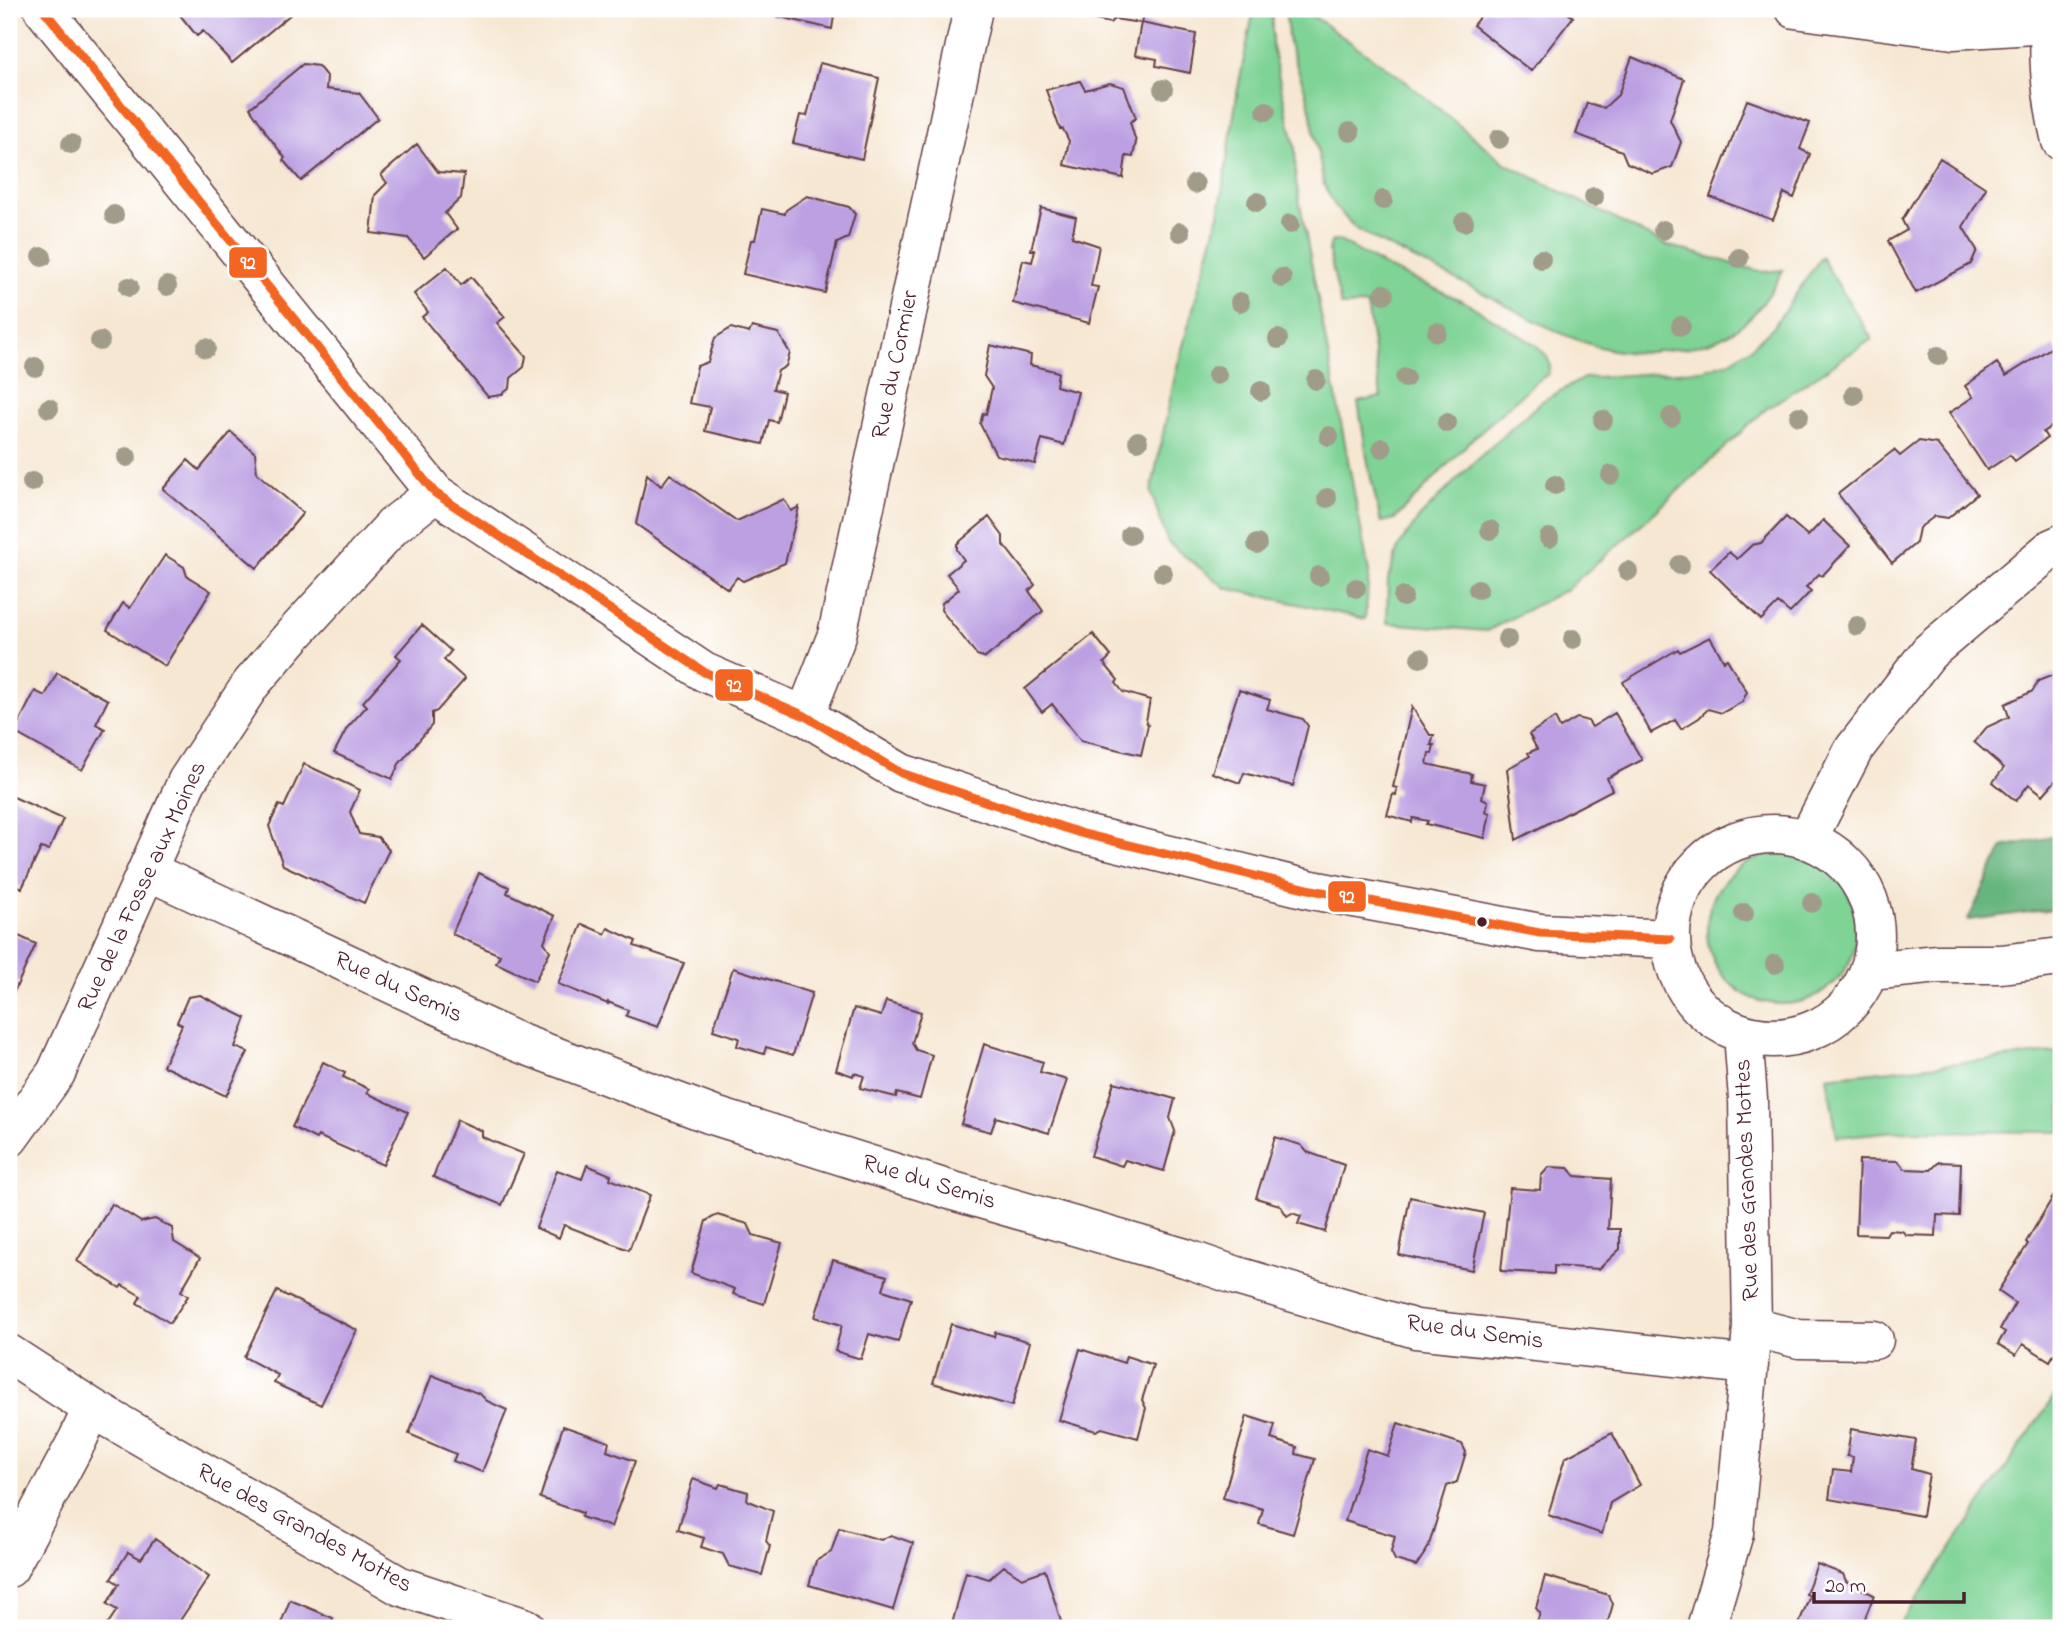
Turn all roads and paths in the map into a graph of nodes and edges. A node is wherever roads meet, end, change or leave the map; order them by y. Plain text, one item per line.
1 (43, 9) edge
2 (973, 9) edge
3 (1795, 9) edge
4 (2052, 16) edge
5 (2061, 141) edge
6 (435, 493) junction
7 (2061, 544) edge
8 (805, 716) junction
9 (1807, 840) junction
10 (148, 871) junction
11 (1670, 939) junction
12 (2061, 957) edge
13 (1870, 971) junction
14 (1743, 1034) junction
15 (9, 1138) edge
16 (1752, 1327) junction
17 (1874, 1340) dead end
18 (9, 1354) edge
19 (1749, 1365) junction
20 (92, 1408) junction
21 (9, 1568) edge
22 (526, 1628) edge
23 (1706, 1628) edge

1 - 6 street
2 - 8 street, Rue du Cormier
3 - 4 street
4 - 5 street
6 - 8 street
6 - 10 street, Rue de la Fosse aux Moines
7 - 9 street
8 - 11 street
9 - 11 street
9 - 13 street
10 - 15 street, Rue de la Fosse aux Moines
10 - 19 street, Rue du Semis
11 - 14 street
12 - 13 street
13 - 14 street
14 - 16 street, Rue des Grandes Mottes
16 - 17 street, Rue des Grandes Mottes
16 - 19 street, Rue des Grandes Mottes
18 - 20 street, Rue des Grandes Mottes
19 - 23 street, Rue des Grandes Mottes
20 - 21 street
20 - 22 street, Rue des Grandes Mottes

